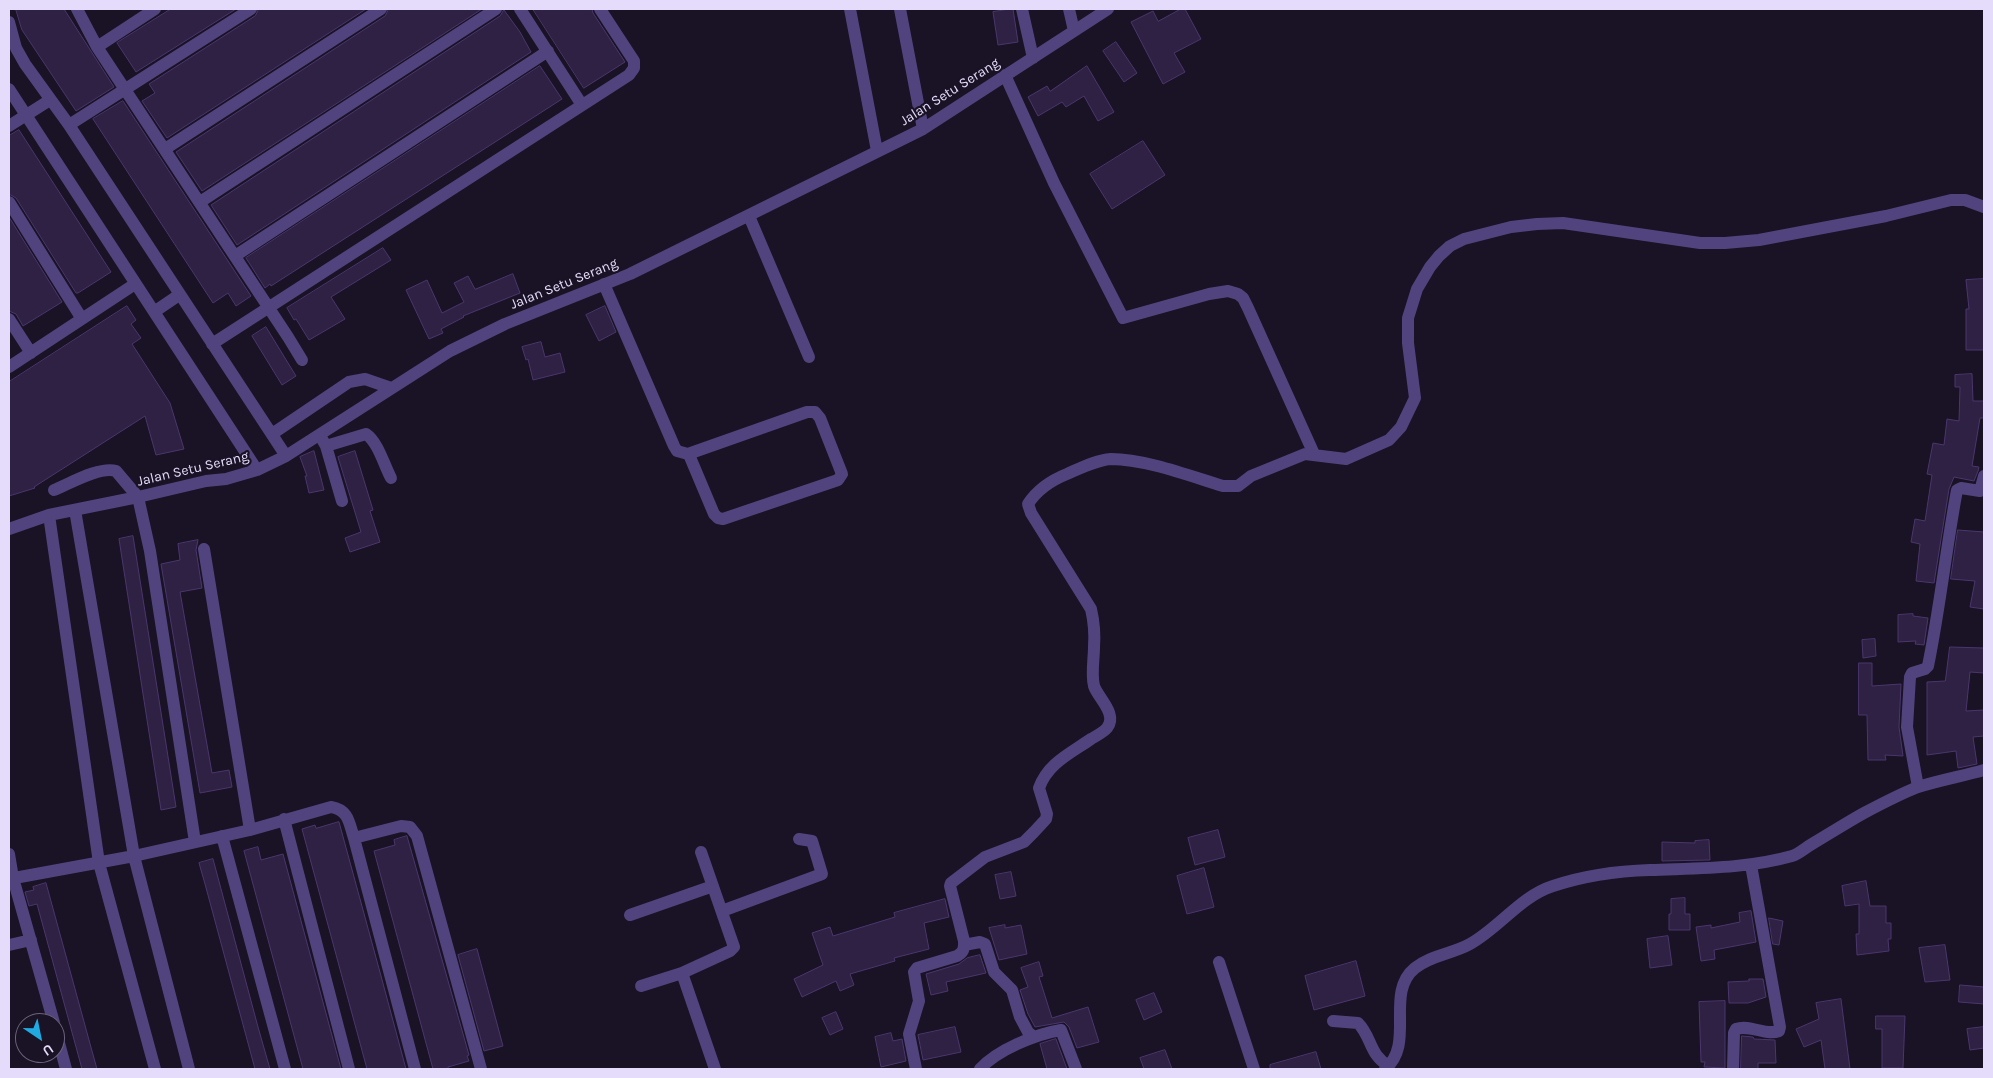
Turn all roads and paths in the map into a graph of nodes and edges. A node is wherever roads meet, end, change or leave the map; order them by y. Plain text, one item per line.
1 (77, 9) edge
2 (155, 9) edge
3 (252, 9) edge
4 (381, 9) edge
5 (496, 9) edge
6 (520, 9) edge
7 (600, 9) edge
8 (850, 9) edge
9 (900, 9) edge
10 (1022, 9) edge
11 (1069, 9) edge
12 (1108, 9) edge
13 (9, 22) edge
14 (1074, 31) junction
15 (96, 47) junction
16 (548, 51) junction
17 (1032, 58) junction
18 (1005, 75) junction
19 (9, 89) edge
20 (125, 89) junction
21 (50, 100) junction
22 (582, 105) junction
23 (25, 116) junction
24 (69, 125) junction
25 (9, 126) edge
26 (923, 129) junction
27 (165, 149) junction
28 (878, 151) junction
29 (9, 202) edge
30 (200, 202) junction
31 (1984, 207) edge
32 (749, 216) junction
33 (236, 256) junction
34 (136, 284) junction
35 (604, 284) junction
36 (179, 295) junction
37 (270, 308) junction
38 (154, 312) junction
39 (9, 319) edge
40 (82, 319) junction
41 (212, 344) junction
42 (31, 353) junction
43 (809, 357) dead end
44 (302, 360) dead end
45 (9, 367) edge
46 (391, 388) junction
47 (272, 434) junction
48 (323, 440) junction
49 (688, 454) junction
50 (1314, 454) junction
51 (286, 456) junction
52 (258, 470) junction
53 (1984, 476) edge
54 (390, 478) dead end
55 (54, 490) dead end
56 (138, 497) junction
57 (342, 501) dead end
58 (75, 510) junction
59 (49, 516) junction
60 (9, 529) edge
61 (204, 549) dead end
62 (1984, 770) edge
63 (1918, 787) junction
64 (284, 819) junction
65 (250, 830) junction
66 (222, 836) junction
67 (354, 838) junction
68 (799, 839) dead end
69 (195, 842) junction
70 (701, 852) dead end
71 (9, 854) edge
72 (134, 856) junction
73 (100, 863) junction
74 (1751, 865) junction
75 (11, 879) edge
76 (713, 886) junction
77 (722, 911) junction
78 (630, 915) dead end
79 (31, 940) junction
80 (9, 945) edge
81 (964, 945) junction
82 (1219, 962) dead end
83 (682, 973) junction
84 (641, 986) dead end
85 (51, 1013) edge
86 (1333, 1021) dead end
87 (1034, 1037) junction
88 (1387, 1068) edge
89 (155, 1069) edge
90 (189, 1069) edge
91 (285, 1069) edge
92 (349, 1069) edge
93 (415, 1069) edge
94 (481, 1069) edge
95 (715, 1069) edge
96 (916, 1069) edge
97 (980, 1069) edge
98 (1076, 1069) edge
99 (1254, 1069) edge
100 (1733, 1069) edge

1 - 15 street
2 - 15 street
3 - 20 street
4 - 27 street
5 - 30 street
6 - 16 street
7 - 22 street
8 - 28 street
9 - 26 street
10 - 17 street
11 - 14 street
12 - 14 street, Jalan Setu Serang
13 - 21 street
14 - 17 street, Jalan Setu Serang
15 - 20 street
16 - 22 street
16 - 33 street
17 - 18 street, Jalan Setu Serang
18 - 26 street, Jalan Setu Serang
18 - 50 street
19 - 23 street
20 - 24 street
20 - 27 street
21 - 23 street
21 - 24 street
22 - 37 street
23 - 25 street
23 - 34 street
24 - 36 street
26 - 28 street, Jalan Setu Serang
27 - 30 street
28 - 32 street, Jalan Setu Serang
29 - 40 street
30 - 33 street
31 - 50 street
32 - 35 street, Jalan Setu Serang
32 - 43 street
33 - 37 street
34 - 38 street
34 - 40 street
35 - 46 street, Jalan Setu Serang
35 - 49 street
36 - 38 street
36 - 41 street
37 - 41 street
37 - 44 street
38 - 52 street
39 - 42 street
40 - 42 street
41 - 47 street
42 - 45 street
46 - 47 street
46 - 48 street, Jalan Setu Serang
47 - 51 street
48 - 51 street, Jalan Setu Serang
48 - 54 street
48 - 57 street
49 - 49 street
50 - 81 street
51 - 52 street, Jalan Setu Serang
52 - 56 street, Jalan Setu Serang
53 - 63 street
55 - 56 street
56 - 58 street, Jalan Setu Serang
56 - 69 street
58 - 59 street, Jalan Setu Serang
58 - 72 street
59 - 60 street, Jalan Setu Serang
59 - 73 street
61 - 65 street
62 - 63 street
63 - 74 street
64 - 65 street
64 - 67 street
64 - 92 street
65 - 66 street
66 - 69 street
66 - 91 street
67 - 93 street
67 - 94 street
68 - 77 street
69 - 72 street
70 - 76 street
71 - 75 street
72 - 73 street
72 - 90 street
73 - 75 street
73 - 89 street
74 - 88 street
74 - 100 street
75 - 79 street
76 - 77 street
76 - 78 street
77 - 83 street
79 - 80 street
79 - 85 street
81 - 87 street
81 - 96 street
82 - 99 street
83 - 84 street
83 - 95 street
86 - 88 street
87 - 97 street
87 - 98 street

